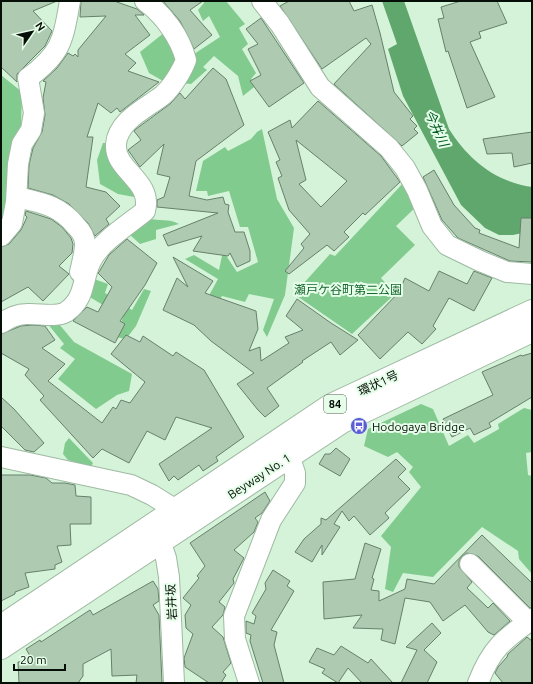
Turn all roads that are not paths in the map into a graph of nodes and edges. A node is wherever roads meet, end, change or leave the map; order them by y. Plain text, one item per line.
1 (70, 1) edge
2 (145, 1) edge
3 (262, 1) edge
4 (274, 10) edge
5 (17, 197) junction
6 (1, 236) edge
7 (532, 274) edge
8 (80, 295) junction
9 (532, 311) edge
10 (1, 322) edge
11 (532, 331) edge
12 (286, 447) junction
13 (1, 457) edge
14 (176, 510) junction
15 (157, 533) junction
16 (470, 564) dead end
17 (530, 621) edge
18 (1, 626) edge
19 (1, 648) edge
20 (482, 681) edge
21 (174, 683) edge
22 (249, 683) edge

1 - 5 street
2 - 8 street
3 - 4 street
4 - 7 street
5 - 6 street
5 - 8 street
8 - 10 street
9 - 12 main road, 環状1号 / 84
11 - 12 main road, Beyway No. 1 / 84
12 - 14 main road, 環状1号 / 84
12 - 15 main road, Beyway No. 1 / 84
12 - 22 street
13 - 14 street
14 - 15 main road, 環状1号 / 84
15 - 18 main road, Beyway No. 1 / 84
15 - 19 main road, Beyway No. 1 / 84
15 - 21 street, 岩井坂
16 - 17 street
17 - 20 street

